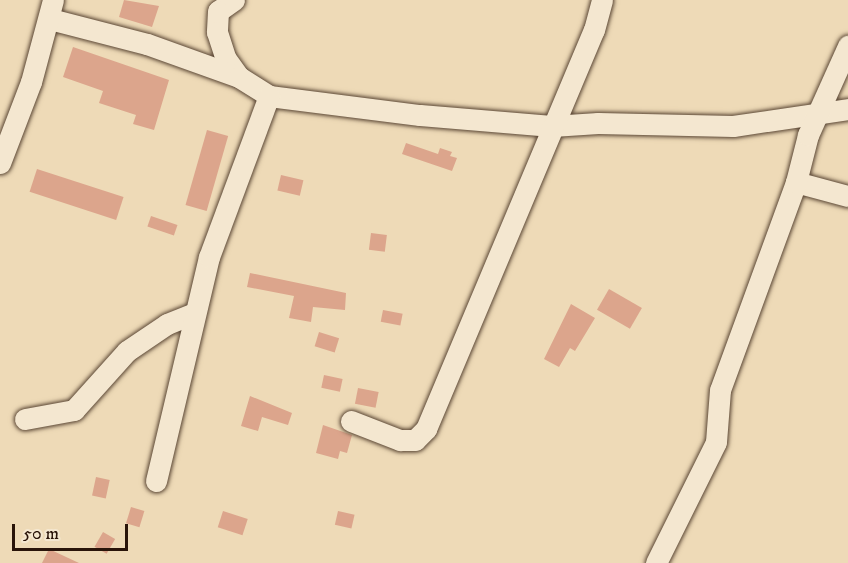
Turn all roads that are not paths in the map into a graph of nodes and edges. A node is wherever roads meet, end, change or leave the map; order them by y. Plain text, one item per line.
1 (234, 0) edge
2 (602, 0) edge
3 (51, 9) edge
4 (848, 46) edge
5 (239, 77) junction
6 (269, 96) junction
7 (848, 109) edge
8 (818, 111) junction
9 (552, 126) junction
10 (0, 163) edge
11 (796, 182) junction
12 (848, 196) edge
13 (194, 313) junction
14 (25, 419) dead end
15 (351, 422) dead end
16 (156, 481) dead end
17 (656, 563) edge

1 - 5 street
2 - 9 street
3 - 5 street
3 - 10 street
4 - 8 street
5 - 6 street
6 - 9 street
6 - 13 street
7 - 8 street
8 - 9 street
8 - 11 street
9 - 15 street
11 - 12 street
11 - 17 street
13 - 14 street
13 - 16 street

